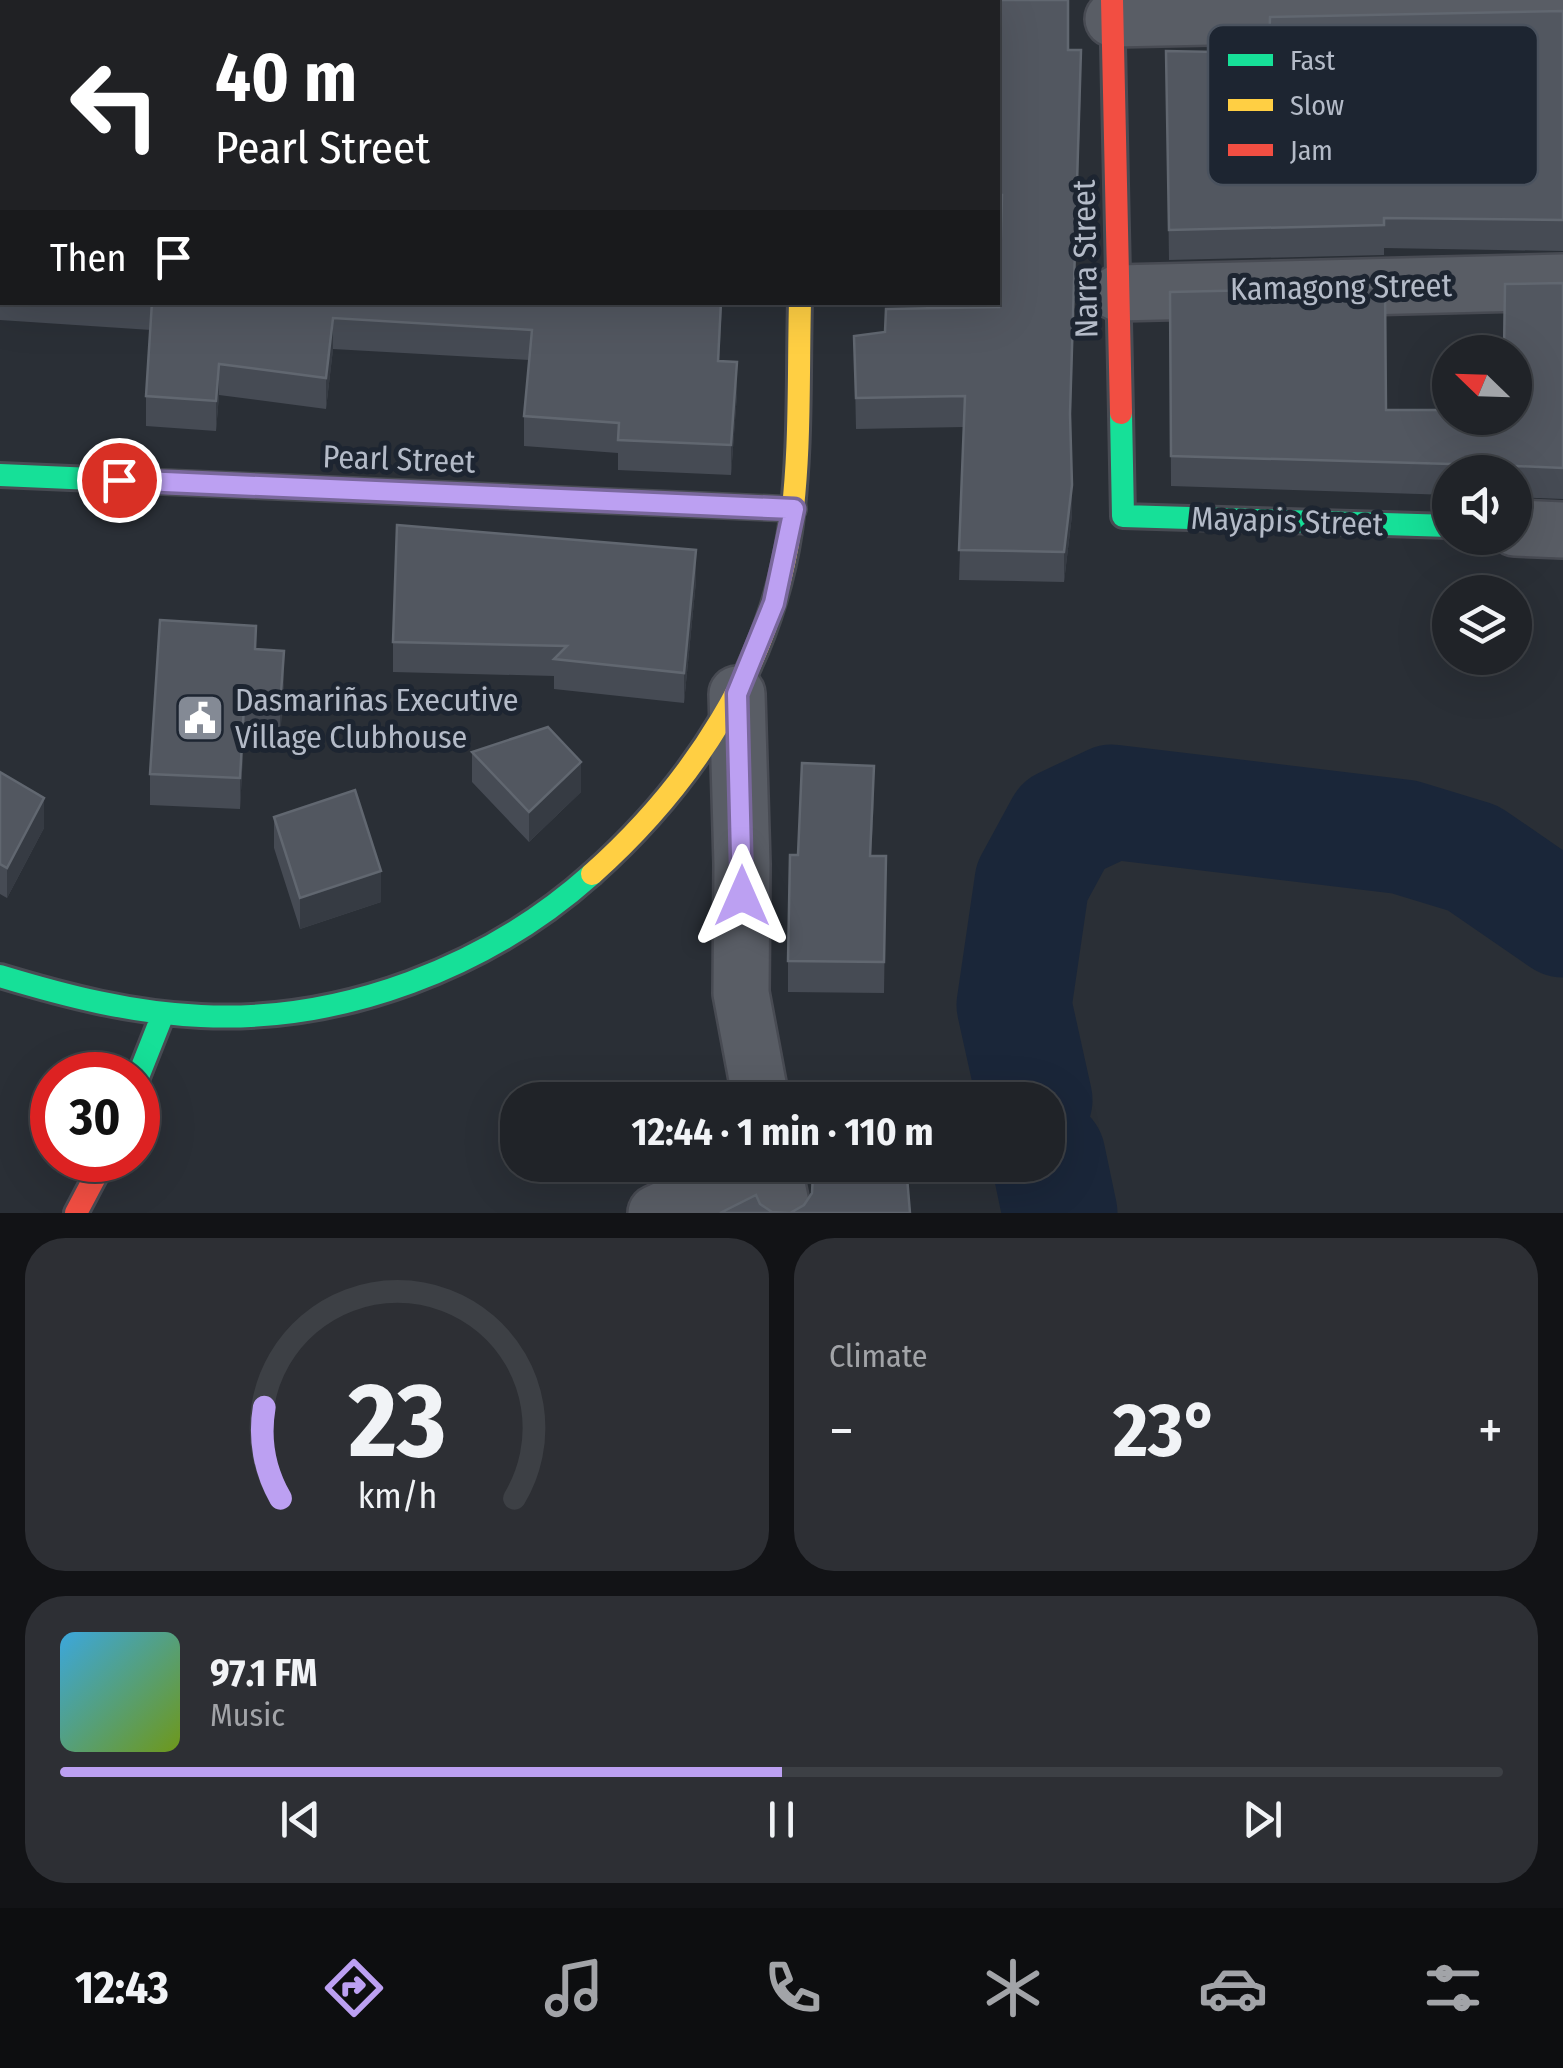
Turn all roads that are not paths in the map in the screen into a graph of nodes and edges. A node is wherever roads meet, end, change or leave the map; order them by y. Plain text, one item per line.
1 (1112, 10) edge
2 (1563, 10) edge
3 (1563, 282) edge
4 (1118, 293) junction
5 (800, 305) edge
6 (0, 475) edge
7 (794, 509) junction
8 (1123, 516) joint
9 (1432, 525) edge
10 (1532, 529) edge
11 (1563, 530) edge
12 (737, 694) junction
13 (0, 976) edge
14 (163, 1014) junction
15 (148, 1052) edge
16 (758, 1082) edge
17 (94, 1182) edge
18 (99, 1182) edge
19 (724, 1182) edge
20 (777, 1182) edge
21 (76, 1213) edge
22 (95, 1213) edge
23 (656, 1213) edge
24 (783, 1213) edge

1 - 2 street
1 - 4 street, Narra Street
3 - 4 street, Kamagong Street
4 - 8 street, Narra Street
5 - 7 street
6 - 7 street, Pearl Street
7 - 12 street
8 - 9 street, Mayapis Street
10 - 11 street
12 - 14 street
12 - 16 street
13 - 14 street
14 - 15 street
17 - 21 street
18 - 22 street
19 - 23 street
20 - 24 street

